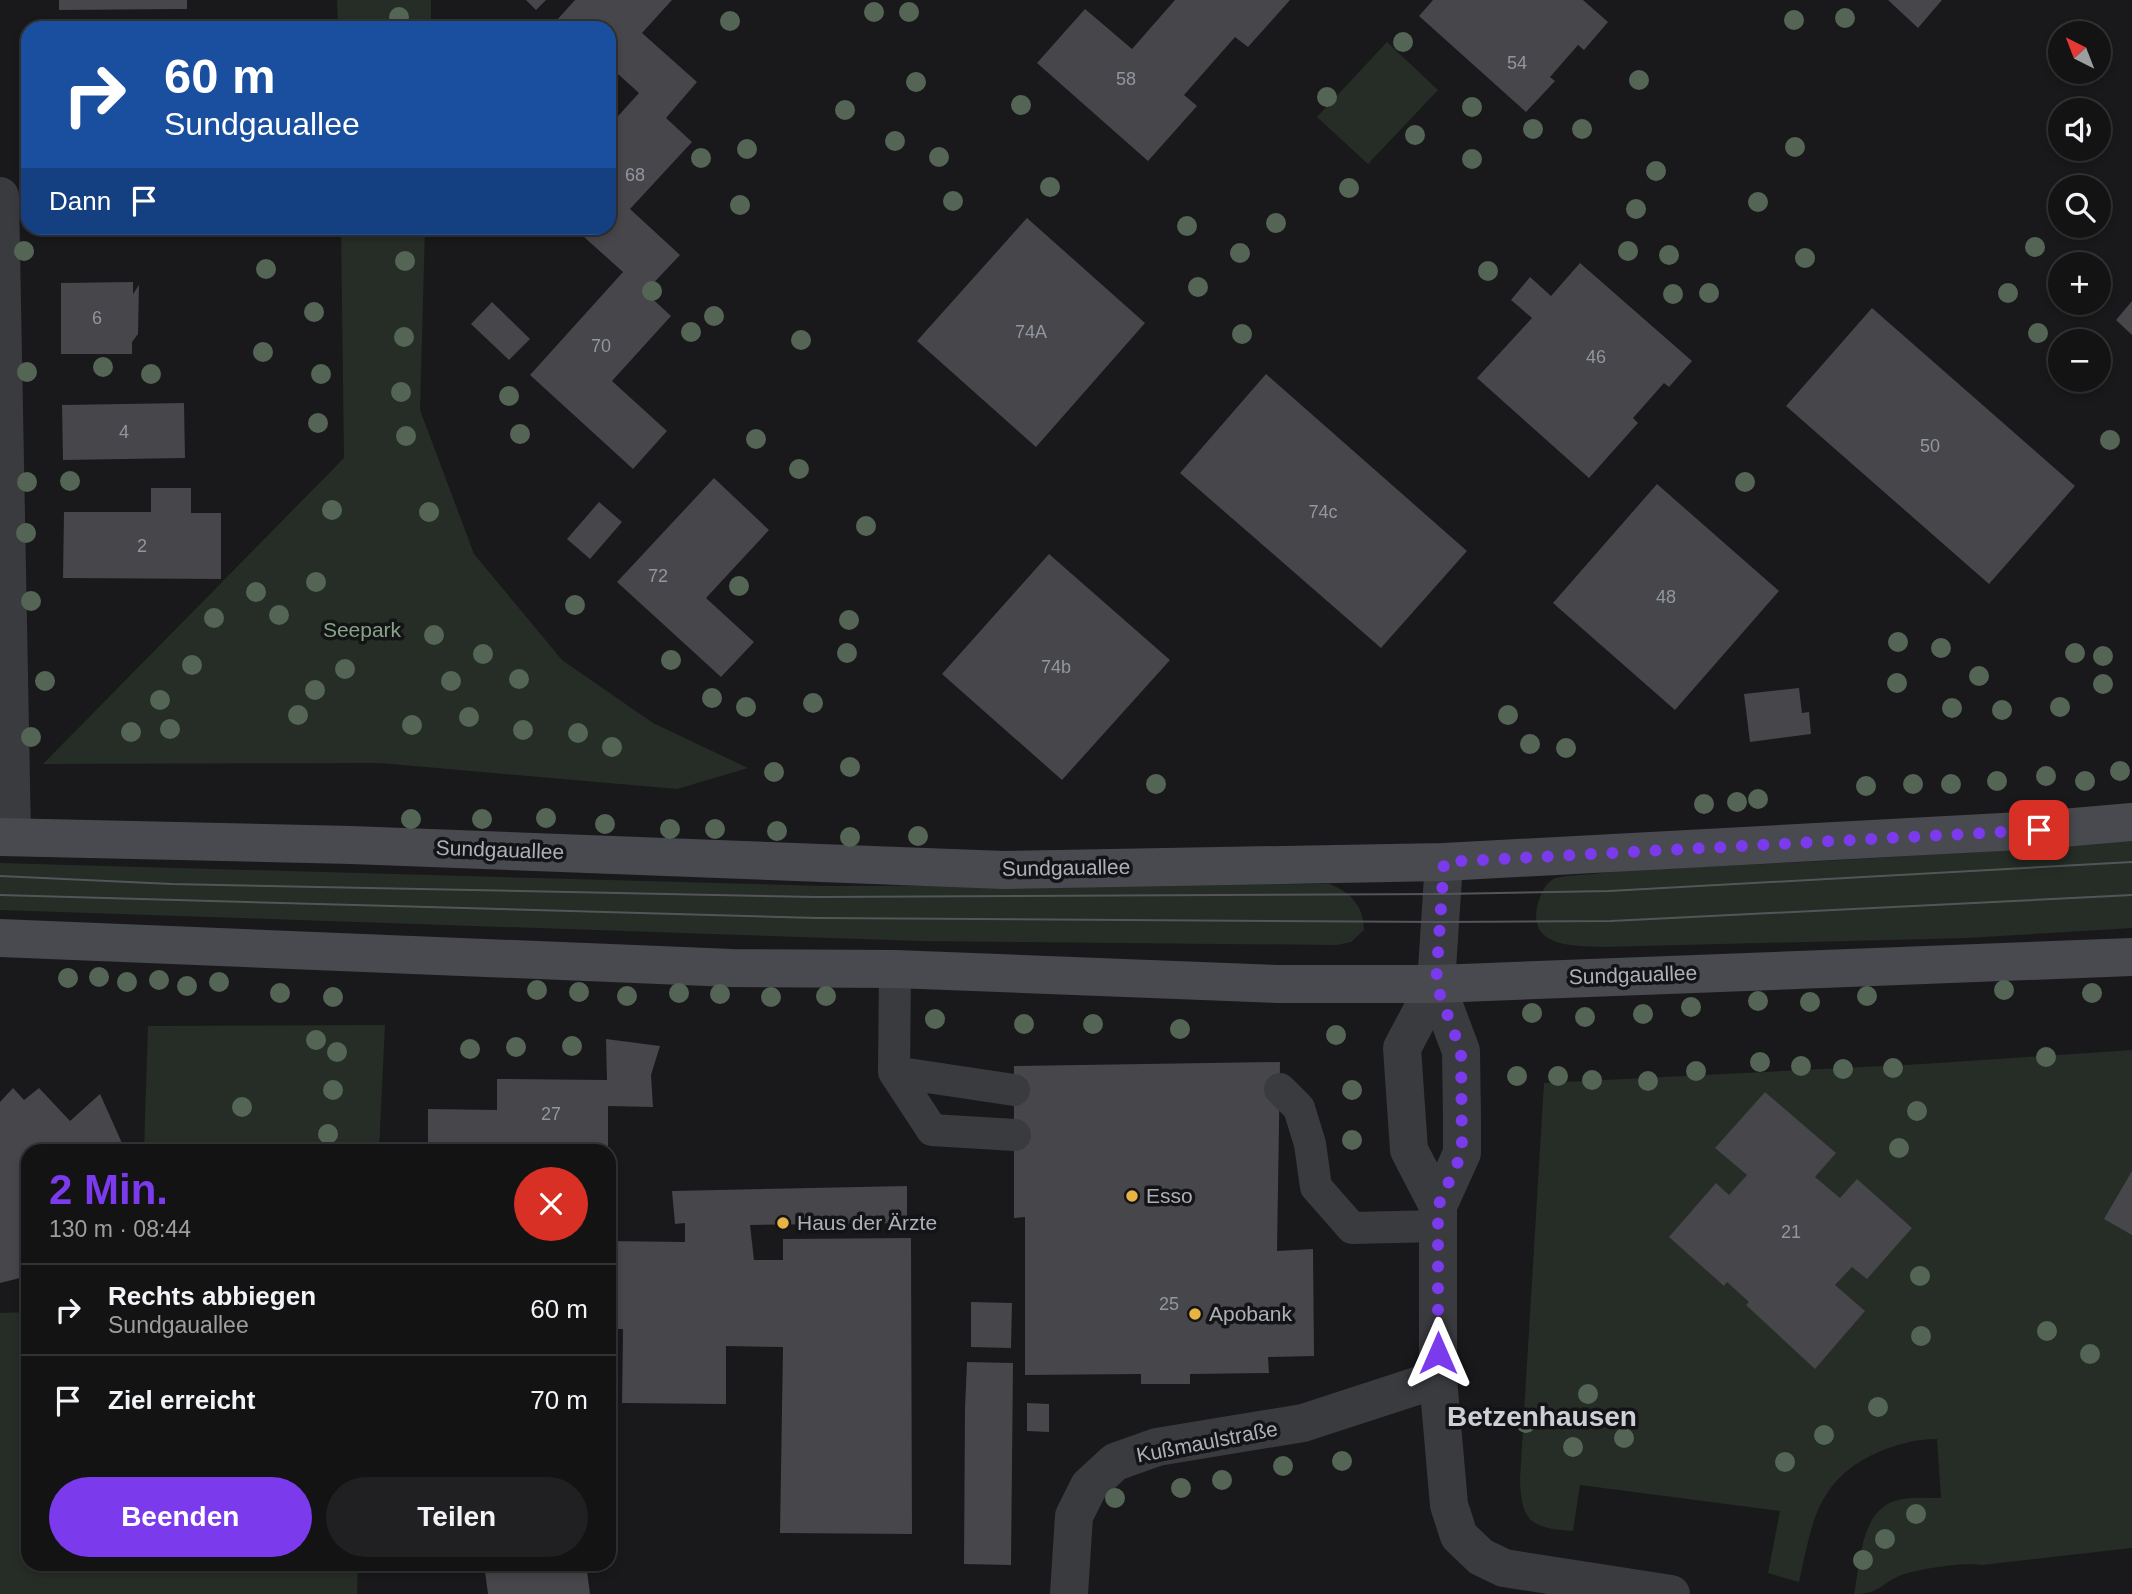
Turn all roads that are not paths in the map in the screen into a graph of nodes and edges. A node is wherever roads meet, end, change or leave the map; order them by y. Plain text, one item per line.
1 (0, 197) edge
2 (2132, 822) edge
3 (6, 837) edge
4 (1444, 862) junction
5 (0, 938) edge
6 (2132, 957) edge
7 (895, 969) junction
8 (1436, 984) junction
9 (894, 1072) junction
10 (1280, 1088) dead end
11 (1014, 1090) dead end
12 (1279, 1134) dead end
13 (1015, 1135) dead end
14 (1310, 1144) junction
15 (1438, 1216) junction
16 (1438, 1378) junction
17 (1069, 1594) edge
18 (1671, 1594) edge

1 - 3 street
2 - 4 street, Sundgauallee
3 - 4 street, Sundgauallee
4 - 8 street
5 - 7 street, Sundgauallee
6 - 8 street, Sundgauallee
7 - 8 street, Sundgauallee
7 - 9 lane
8 - 15 street
8 - 15 street
9 - 11 lane
9 - 13 lane
10 - 14 lane
12 - 14 lane
14 - 15 lane
15 - 16 street
16 - 17 street, Kußmaulstraße
16 - 18 street

